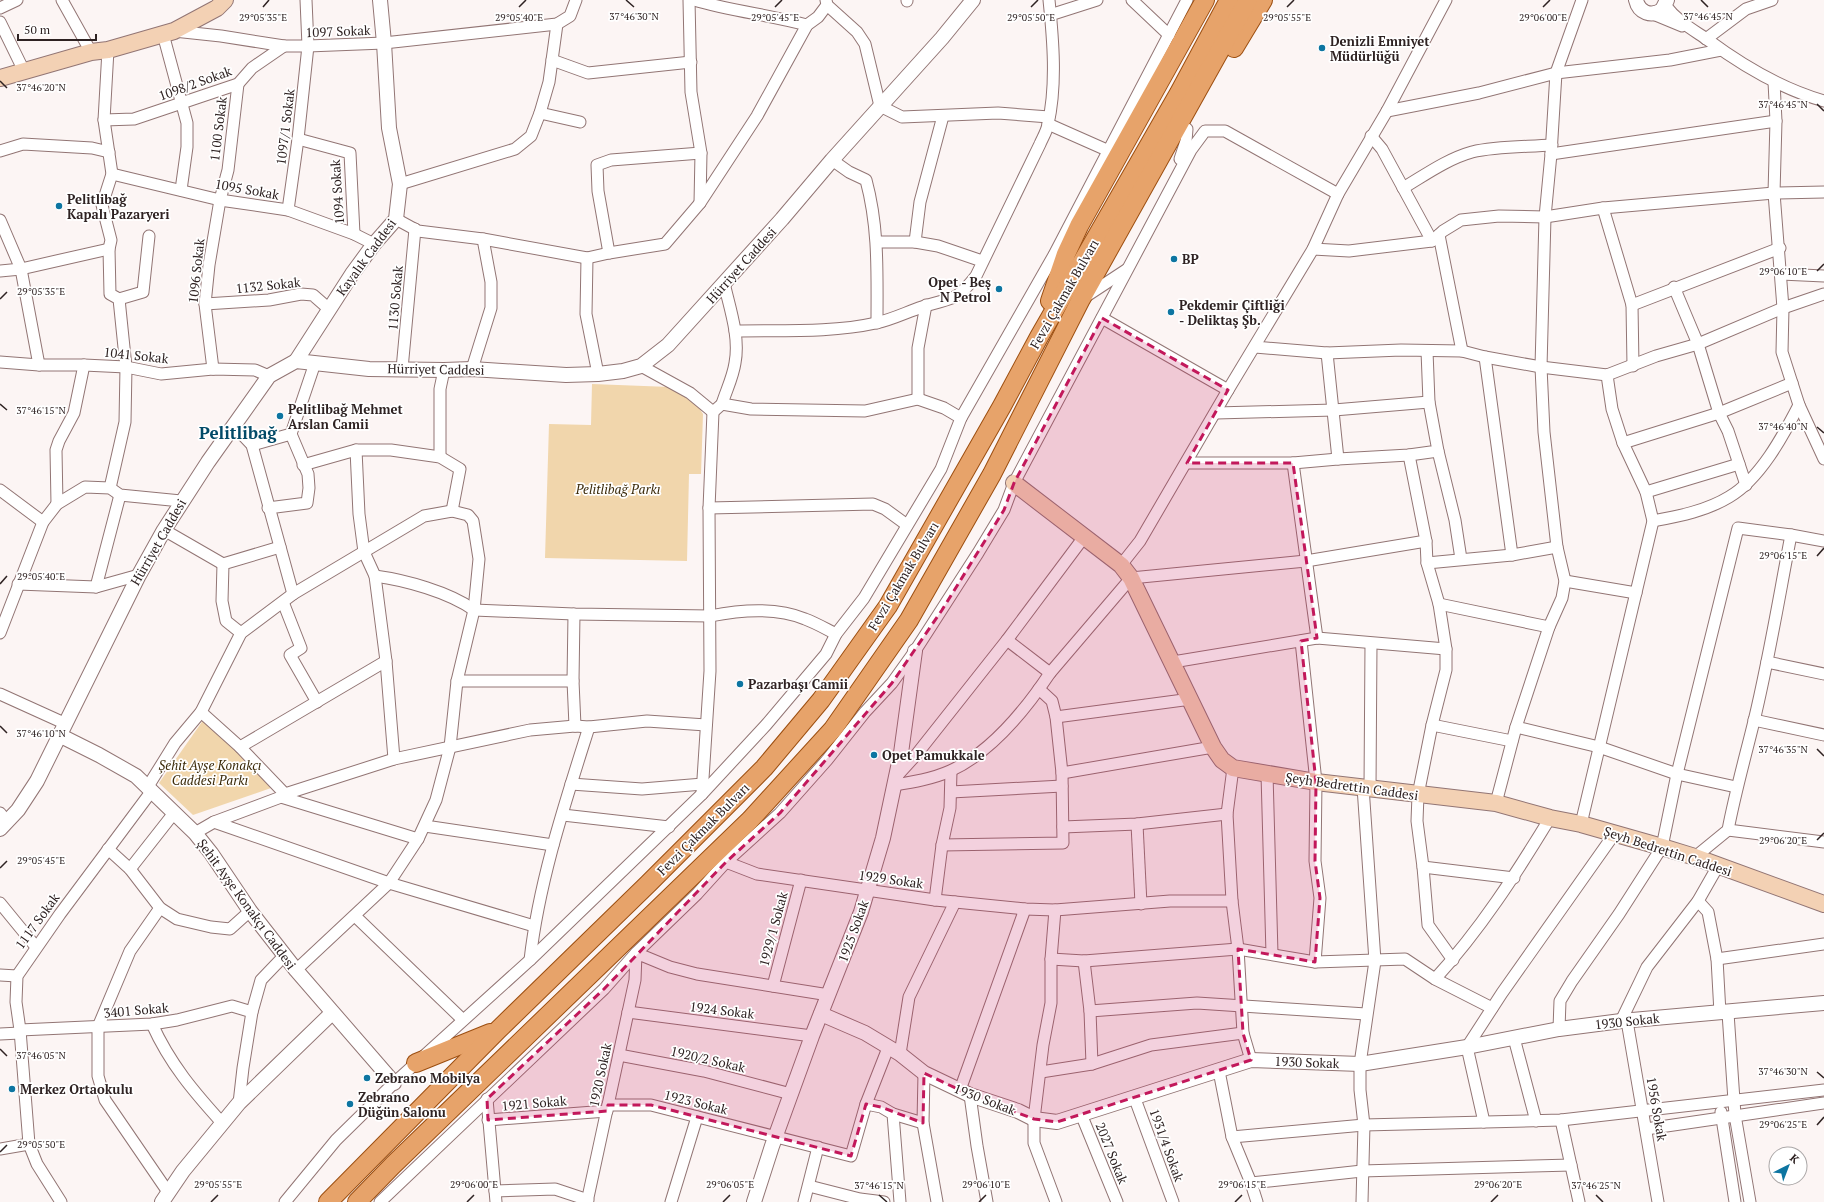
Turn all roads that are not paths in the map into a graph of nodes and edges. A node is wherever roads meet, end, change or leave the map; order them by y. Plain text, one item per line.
1 (17, 0) edge
2 (62, 0) edge
3 (225, 0) edge
4 (306, 0) edge
5 (380, 0) edge
6 (576, 0) edge
7 (689, 0) edge
8 (694, 0) edge
9 (973, 0) edge
10 (1049, 0) edge
11 (1097, 0) edge
12 (1132, 0) edge
13 (1187, 0) edge
14 (1205, 0) edge
15 (1229, 0) edge
16 (1248, 0) edge
17 (1263, 0) edge
18 (1446, 0) edge
19 (1582, 0) edge
20 (1772, 0) edge
21 (1635, 1) edge
22 (826, 2) edge
23 (1667, 2) edge
24 (0, 8) edge
25 (1653, 14) junction
26 (1050, 15) junction
27 (0, 22) edge
28 (557, 24) junction
29 (807, 25) junction
30 (1690, 29) junction
31 (169, 33) junction
32 (1169, 35) junction
33 (1706, 39) junction
34 (384, 43) junction
35 (284, 46) junction
36 (308, 46) junction
37 (108, 50) junction
38 (1721, 50) junction
39 (91, 52) junction
40 (552, 60) junction
41 (691, 62) junction
42 (24, 71) junction
43 (1556, 73) junction
44 (0, 78) edge
45 (1774, 82) junction
46 (238, 84) junction
47 (1823, 97) edge
48 (182, 104) junction
49 (880, 106) junction
50 (1387, 111) junction
51 (540, 113) junction
52 (942, 116) junction
53 (104, 120) junction
54 (1049, 120) junction
55 (1776, 121) junction
56 (580, 122) dead end
57 (1187, 129) junction
58 (1371, 136) junction
59 (298, 139) junction
60 (1552, 150) junction
61 (0, 151) edge
62 (1109, 151) junction
63 (109, 152) junction
64 (701, 153) junction
65 (832, 160) junction
66 (112, 174) junction
67 (400, 184) junction
68 (1403, 188) junction
69 (180, 190) junction
70 (1824, 192) edge
71 (1169, 193) junction
72 (1774, 193) junction
73 (1338, 194) junction
74 (220, 200) junction
75 (700, 203) junction
76 (1603, 208) junction
77 (288, 210) junction
78 (1545, 217) junction
79 (396, 219) junction
80 (0, 220) edge
81 (415, 229) junction
82 (354, 234) junction
83 (149, 236) dead end
84 (1435, 238) junction
85 (484, 239) junction
86 (876, 242) junction
87 (915, 242) junction
88 (374, 244) junction
89 (1780, 248) junction
90 (109, 249) junction
91 (1313, 249) junction
92 (609, 253) junction
93 (587, 258) junction
94 (982, 261) junction
95 (1128, 268) junction
96 (21, 269) junction
97 (0, 271) edge
98 (1781, 274) junction
99 (1824, 276) edge
100 (724, 283) junction
101 (1674, 288) junction
102 (1824, 294) edge
103 (118, 299) junction
104 (1081, 299) junction
105 (206, 304) junction
106 (926, 305) junction
107 (1632, 305) junction
108 (1783, 308) junction
109 (329, 309) junction
110 (1102, 318) junction
111 (877, 323) junction
112 (735, 331) junction
113 (1039, 337) junction
114 (1698, 344) junction
115 (1255, 347) junction
116 (1427, 351) junction
117 (1462, 351) junction
118 (1327, 353) junction
119 (1485, 357) junction
120 (296, 361) junction
121 (0, 362) edge
122 (315, 363) junction
123 (39, 365) junction
124 (84, 365) junction
125 (641, 366) junction
126 (1633, 366) junction
127 (126, 367) junction
128 (1541, 367) junction
129 (213, 369) junction
130 (402, 369) junction
131 (472, 369) junction
132 (444, 370) junction
133 (598, 374) junction
134 (1607, 375) junction
135 (269, 376) junction
136 (1792, 383) junction
137 (1228, 390) junction
138 (918, 399) junction
139 (1430, 402) junction
140 (1799, 405) junction
141 (718, 408) junction
142 (1334, 410) junction
143 (1216, 413) junction
144 (1719, 413) junction
145 (961, 418) junction
146 (233, 425) junction
147 (291, 434) junction
148 (1623, 443) junction
149 (252, 445) junction
150 (356, 450) junction
151 (1438, 451) junction
152 (1409, 455) junction
153 (440, 457) junction
154 (1338, 459) junction
155 (1824, 459) edge
156 (1187, 463) junction
157 (1293, 463) junction
158 (1739, 464) junction
159 (303, 465) junction
160 (1014, 483) junction
161 (1746, 485) junction
162 (110, 488) junction
163 (1, 492) edge
164 (1646, 492) junction
165 (120, 495) junction
166 (181, 501) junction
167 (56, 504) junction
168 (268, 508) junction
169 (709, 508) junction
170 (452, 511) junction
171 (1653, 521) junction
172 (43, 522) junction
173 (907, 525) junction
174 (164, 530) junction
175 (1791, 535) junction
176 (1084, 538) junction
177 (1426, 541) junction
178 (1824, 541) edge
179 (280, 547) junction
180 (1557, 547) junction
181 (364, 552) junction
182 (1512, 554) junction
183 (1461, 559) junction
184 (1306, 561) junction
185 (1427, 563) junction
186 (223, 564) junction
187 (1122, 565) junction
188 (139, 575) junction
189 (375, 576) junction
190 (1131, 578) junction
191 (1565, 580) junction
192 (18, 584) junction
193 (96, 587) junction
194 (1636, 593) junction
195 (293, 594) junction
196 (283, 602) junction
197 (1439, 604) junction
198 (474, 610) junction
199 (574, 614) junction
200 (710, 616) junction
201 (1549, 627) junction
202 (0, 633) edge
203 (241, 633) junction
204 (836, 634) junction
205 (1317, 638) junction
206 (1007, 640) junction
207 (1301, 641) junction
208 (1372, 644) junction
209 (1446, 649) junction
210 (915, 651) junction
211 (386, 661) junction
212 (1173, 662) junction
213 (1767, 662) junction
214 (1050, 673) junction
215 (1824, 674) edge
216 (457, 681) junction
217 (573, 681) junction
218 (1039, 689) junction
219 (0, 694) edge
220 (1191, 699) junction
221 (317, 702) junction
222 (201, 712) junction
223 (1056, 717) junction
224 (1754, 720) junction
225 (706, 725) junction
226 (1432, 725) junction
227 (575, 726) junction
228 (589, 727) junction
229 (1516, 727) junction
230 (62, 729) junction
231 (1824, 735) edge
232 (1512, 741) junction
233 (240, 747) junction
234 (450, 747) junction
235 (1213, 747) junction
236 (1599, 747) junction
237 (394, 759) junction
238 (1233, 768) junction
239 (951, 771) junction
240 (1062, 772) junction
241 (1267, 774) junction
242 (1677, 774) junction
243 (895, 781) junction
244 (1316, 782) junction
245 (571, 784) junction
246 (1062, 786) junction
247 (1736, 787) junction
248 (1367, 788) junction
249 (703, 789) junction
250 (149, 790) junction
251 (950, 792) junction
252 (283, 795) junction
253 (1418, 795) junction
254 (1496, 803) junction
255 (174, 812) junction
256 (1227, 814) junction
257 (563, 815) junction
258 (1550, 818) junction
259 (2, 821) edge
260 (214, 822) junction
261 (1137, 824) junction
262 (1581, 824) junction
263 (425, 826) junction
264 (669, 827) junction
265 (1063, 827) junction
266 (1728, 830) junction
267 (194, 833) junction
268 (1615, 833) junction
269 (418, 839) junction
270 (1824, 842) edge
271 (553, 845) junction
272 (942, 845) junction
273 (1662, 847) junction
274 (108, 849) junction
275 (1695, 857) junction
276 (726, 862) junction
277 (1718, 866) junction
278 (1423, 867) junction
279 (130, 869) junction
280 (1514, 878) junction
281 (801, 880) junction
282 (389, 883) junction
283 (868, 890) junction
284 (935, 900) junction
285 (1698, 900) junction
286 (1232, 901) junction
287 (955, 902) junction
288 (0, 903) edge
289 (1141, 904) junction
290 (1824, 904) edge
291 (160, 908) junction
292 (1025, 909) junction
293 (1055, 910) junction
294 (250, 911) junction
295 (355, 916) junction
296 (534, 926) junction
297 (1824, 944) edge
298 (36, 948) junction
299 (1238, 949) junction
300 (636, 953) junction
301 (1272, 954) junction
302 (284, 956) junction
303 (1051, 959) junction
304 (1717, 959) junction
305 (530, 960) junction
306 (1453, 960) junction
307 (1374, 961) junction
308 (1084, 962) junction
309 (1315, 962) junction
310 (296, 970) junction
311 (0, 975) edge
312 (17, 976) junction
313 (1435, 979) junction
314 (773, 986) junction
315 (829, 995) junction
316 (1824, 1003) edge
317 (1241, 1007) junction
318 (1492, 1008) junction
319 (1090, 1011) junction
320 (252, 1012) junction
321 (628, 1012) junction
322 (332, 1013) junction
323 (1724, 1013) junction
324 (821, 1014) junction
325 (1366, 1014) junction
326 (463, 1020) junction
327 (1624, 1021) junction
328 (152, 1024) junction
329 (98, 1027) junction
330 (1559, 1029) junction
331 (498, 1030) junction
332 (20, 1031) junction
333 (1243, 1033) junction
334 (0, 1034) edge
335 (812, 1036) junction
336 (1514, 1038) junction
337 (1467, 1047) junction
338 (894, 1051) junction
339 (619, 1055) junction
340 (1251, 1060) junction
341 (416, 1063) junction
342 (1092, 1064) junction
343 (1360, 1064) junction
344 (1219, 1071) junction
345 (1040, 1072) junction
346 (924, 1073) junction
347 (394, 1083) junction
348 (1824, 1090) edge
349 (965, 1093) junction
350 (791, 1094) junction
351 (1135, 1098) junction
352 (487, 1099) junction
353 (1735, 1100) junction
354 (1720, 1102) junction
355 (239, 1103) junction
356 (1824, 1103) edge
357 (866, 1104) junction
358 (607, 1108) junction
359 (1644, 1111) junction
360 (893, 1114) junction
361 (1081, 1114) junction
362 (1735, 1115) junction
363 (697, 1117) junction
364 (1721, 1118) junction
365 (1034, 1119) junction
366 (488, 1120) junction
367 (1561, 1120) junction
368 (1536, 1121) junction
369 (1484, 1122) junction
370 (923, 1123) junction
371 (223, 1124) junction
372 (1364, 1125) junction
373 (1646, 1129) junction
374 (776, 1136) junction
375 (1232, 1137) junction
376 (29, 1144) junction
377 (818, 1147) junction
378 (0, 1149) edge
379 (1571, 1165) junction
380 (1362, 1171) junction
381 (1251, 1183) junction
382 (809, 1186) junction
383 (165, 1197) edge
384 (496, 1197) edge
385 (859, 1200) edge
386 (587, 1201) edge
387 (61, 1202) edge
388 (285, 1202) edge
389 (328, 1202) edge
390 (357, 1202) edge
391 (380, 1202) edge
392 (671, 1202) edge
393 (754, 1202) edge
394 (804, 1202) edge
395 (884, 1202) edge
396 (900, 1202) edge
397 (937, 1202) edge
398 (987, 1202) edge
399 (1056, 1202) edge
400 (1116, 1202) edge
401 (1173, 1202) edge
402 (1257, 1202) edge
403 (1362, 1202) edge
404 (1579, 1202) edge
405 (1658, 1202) edge
406 (1735, 1202) edge
407 (1750, 1202) edge

1 - 24 street
2 - 39 street
3 - 31 main road
4 - 36 street, 1097/1 Sokak
5 - 34 street, Kayalık Caddesi
6 - 28 street
7 - 41 street
8 - 29 street
9 - 49 street, Hürriyet Caddesi
10 - 26 street
11 - 26 street
12 - 32 street
13 - 32 street
14 - 113 main road
15 - 113 main road, Fevzi Çakmak Bulvarı
16 - 104 main road, Fevzi Çakmak Bulvarı
17 - 57 main road
18 - 50 street
19 - 43 street
20 - 33 street
21 - 25 street
22 - 29 street
22 - 49 street
23 - 25 street
23 - 30 street
25 - 30 street
26 - 54 street
27 - 42 street
28 - 34 street, 1097 Sokak
28 - 40 street
29 - 75 street
30 - 33 street
31 - 35 street, 1097 Sokak
31 - 37 main road
31 - 48 street
32 - 62 street
33 - 38 street
34 - 36 street, 1097 Sokak
34 - 67 street, Kayalık Caddesi
35 - 36 street, 1097 Sokak
35 - 46 street, 1098/2 Sokak
36 - 59 street, 1097/1 Sokak
37 - 39 main road
37 - 53 street
38 - 43 street
38 - 45 street
39 - 42 main road
40 - 41 street
40 - 51 street
41 - 64 street
42 - 44 main road
43 - 50 street
43 - 60 street
45 - 47 street
45 - 55 street
46 - 48 street, 1098/2 Sokak
46 - 74 street, 1100 Sokak
48 - 53 street, 1098/2 Sokak
48 - 69 street
49 - 52 street
49 - 65 street, Hürriyet Caddesi
50 - 58 street
51 - 56 street
51 - 67 street
52 - 54 street
52 - 87 street
53 - 63 street
54 - 62 street
54 - 94 street
55 - 60 street
55 - 72 street
57 - 71 street
57 - 104 main road
58 - 68 street
58 - 73 street
59 - 77 street, 1097/1 Sokak
59 - 82 street, 1094 Sokak
60 - 68 street
60 - 78 street
61 - 63 street
62 - 145 street
63 - 66 street
64 - 75 street
64 - 92 street
65 - 86 street
65 - 100 street, Hürriyet Caddesi
66 - 69 street, 1095 Sokak
66 - 90 street
67 - 79 street, Kayalık Caddesi
68 - 84 street
69 - 74 street, 1095 Sokak
70 - 72 street
71 - 73 street
71 - 95 street
72 - 76 street
72 - 89 street
73 - 91 street
74 - 77 street, 1095 Sokak
74 - 105 street, 1096 Sokak
75 - 92 street
76 - 78 street
76 - 107 street
77 - 82 street, 1095 Sokak
78 - 84 street
78 - 128 street
79 - 81 street
79 - 88 street, Kayalık Caddesi
80 - 96 street
81 - 85 street
81 - 130 street, 1130 Sokak
82 - 88 street, 1095 Sokak
83 - 103 street
84 - 91 street
84 - 117 street
85 - 93 street
85 - 131 street
86 - 87 street
86 - 111 street
87 - 94 street
88 - 109 street, Kayalık Caddesi
89 - 98 street
89 - 101 street
90 - 96 street
90 - 103 street
91 - 115 street
92 - 93 street
93 - 133 street
94 - 106 street
95 - 104 street
95 - 110 street
96 - 97 street
96 - 123 street
98 - 99 street
98 - 108 street
100 - 112 street
100 - 125 street, Hürriyet Caddesi
101 - 107 street
101 - 114 street
102 - 108 street
103 - 127 street
104 - 390 main road, Fevzi Çakmak Bulvarı
105 - 109 street, 1132 Sokak
105 - 129 street, 1096 Sokak
106 - 111 street
106 - 138 street
107 - 126 street
108 - 114 street
108 - 136 street
109 - 120 street, Kayalık Caddesi
110 - 137 street
110 - 160 street
111 - 112 street
112 - 141 street
113 - 331 main road, Fevzi Çakmak Bulvarı
114 - 126 street
114 - 144 street
115 - 118 street
115 - 137 street
116 - 117 street
116 - 118 street
116 - 139 street
117 - 119 street
118 - 142 street
119 - 128 street
119 - 182 street
120 - 122 street, Hürriyet Caddesi
120 - 135 street, Hürriyet Caddesi
121 - 123 street, 1041 Sokak
122 - 130 street, Hürriyet Caddesi
122 - 147 street
123 - 124 street, 1041 Sokak
124 - 127 street, 1041 Sokak
124 - 167 street
125 - 133 street, Hürriyet Caddesi
125 - 141 street
126 - 134 street
127 - 129 street, 1041 Sokak
127 - 162 street
128 - 134 street
128 - 180 street
129 - 135 street, 1041 Sokak
130 - 132 street, Hürriyet Caddesi
131 - 132 street, Hürriyet Caddesi
131 - 133 street, Hürriyet Caddesi
132 - 153 street
134 - 148 street
135 - 146 street, Hürriyet Caddesi
136 - 140 street
136 - 144 street
137 - 143 street
138 - 141 street
138 - 145 street
139 - 142 street
139 - 151 street
140 - 155 street
140 - 161 street
141 - 169 street
142 - 143 street
142 - 154 street
143 - 156 street
144 - 148 street
144 - 158 street
145 - 173 street
146 - 149 street
146 - 166 street, Hürriyet Caddesi
147 - 149 street
147 - 159 street
148 - 164 street
149 - 168 street
150 - 153 street
150 - 159 street
150 - 181 street
151 - 152 street
151 - 183 street
152 - 154 street
152 - 177 street
153 - 170 street
154 - 157 street
156 - 157 street
156 - 187 street
157 - 184 street
158 - 161 street
158 - 164 street
159 - 168 street
160 - 176 main road
160 - 210 street
161 - 171 street
162 - 165 street
162 - 167 street
163 - 172 street
164 - 171 street
165 - 166 street
165 - 193 street
166 - 174 street, Hürriyet Caddesi
167 - 172 street
168 - 179 street
169 - 173 street
169 - 200 street
170 - 181 street
170 - 198 street
171 - 194 street
172 - 192 street
173 - 204 street
174 - 186 street
174 - 188 street, Hürriyet Caddesi
175 - 178 street
175 - 213 street
175 - 242 street
176 - 187 main road
176 - 206 street
177 - 184 street
177 - 185 street
179 - 186 street
179 - 195 street
180 - 182 street
180 - 191 street
181 - 189 street
181 - 195 street
182 - 183 street
183 - 185 street
184 - 190 street
184 - 205 street
185 - 197 street
186 - 203 street
187 - 190 main road
188 - 193 street
188 - 230 street, Hürriyet Caddesi
189 - 198 street
189 - 211 street
190 - 212 main road
190 - 214 street
191 - 194 street
191 - 201 street
192 - 193 street
192 - 202 street
194 - 236 street
195 - 196 street
196 - 203 street
196 - 221 street
197 - 201 street
197 - 209 street
198 - 199 street
198 - 216 street
199 - 200 street
199 - 217 street
200 - 204 street
200 - 225 street
201 - 229 street
203 - 222 street, 1117 Sokak
204 - 249 street
205 - 207 street
205 - 208 street
206 - 214 street
206 - 243 street
207 - 212 street
207 - 244 street
208 - 209 street
208 - 248 street
209 - 226 street
210 - 243 street, 1925 Sokak
210 - 276 street
211 - 221 street
211 - 237 street
212 - 220 main road
213 - 215 street
213 - 224 street
214 - 218 street
216 - 217 street
216 - 234 street
217 - 227 street
218 - 223 street
218 - 239 street
219 - 230 street
220 - 223 street
220 - 235 main road
221 - 233 street
222 - 233 street
222 - 250 street, 1117 Sokak
223 - 240 street
224 - 231 street
224 - 247 street
225 - 228 street
225 - 249 street
226 - 232 street
226 - 253 street
227 - 228 street
227 - 234 street
228 - 245 street
229 - 232 street
229 - 236 street
230 - 250 street, Şehit Ayşe Konakçı Caddesi
230 - 259 street, Hürriyet Caddesi
232 - 254 street
233 - 252 street
234 - 237 street
234 - 263 street
235 - 238 main road
235 - 240 street
236 - 242 street
236 - 262 street
237 - 252 street
238 - 241 main road, Şeyh Bedrettin Caddesi
238 - 256 street
239 - 243 street
239 - 251 street
240 - 246 street
241 - 244 main road, Şeyh Bedrettin Caddesi
241 - 301 street
242 - 247 street
242 - 273 street
243 - 283 street, 1925 Sokak
244 - 248 main road, Şeyh Bedrettin Caddesi
244 - 309 street
245 - 249 street
245 - 257 street
246 - 251 street
246 - 265 street
247 - 266 street
248 - 253 main road, Şeyh Bedrettin Caddesi
248 - 307 street
249 - 264 street
250 - 255 street, Şehit Ayşe Konakçı Caddesi
250 - 274 street, 1117 Sokak
251 - 272 street
252 - 260 street
252 - 269 street
253 - 254 main road, Şeyh Bedrettin Caddesi
253 - 278 street
254 - 258 main road, Şeyh Bedrettin Caddesi
255 - 267 street, Şehit Ayşe Konakçı Caddesi
255 - 279 street
256 - 261 street
256 - 286 street
257 - 264 street
257 - 271 street
258 - 262 main road, Şeyh Bedrettin Caddesi
258 - 280 street
260 - 267 street
260 - 282 street
261 - 265 street
261 - 289 street
262 - 268 main road, Şeyh Bedrettin Caddesi
263 - 269 street
263 - 271 street
264 - 305 street
265 - 272 street
266 - 270 street
266 - 275 street
267 - 294 street, Şehit Ayşe Konakçı Caddesi
268 - 273 main road, Şeyh Bedrettin Caddesi
268 - 318 street
269 - 282 street
271 - 296 street
272 - 284 street
273 - 275 main road, Şeyh Bedrettin Caddesi
273 - 330 street
274 - 279 street
274 - 298 street, 1117 Sokak
275 - 277 main road, Şeyh Bedrettin Caddesi
276 - 281 street, 1929 Sokak
276 - 300 street
277 - 285 street
277 - 290 main road, Şeyh Bedrettin Caddesi
278 - 280 street
278 - 306 street
279 - 291 street
280 - 306 street
281 - 283 street, 1929 Sokak
281 - 314 street, 1929/1 Sokak
282 - 295 street
282 - 296 street
283 - 284 street, 1929 Sokak
283 - 315 street, 1925 Sokak
284 - 287 street, 1929 Sokak
285 - 304 street
285 - 327 street
286 - 289 street, 1929 Sokak
286 - 299 street
287 - 292 street, 1929 Sokak
287 - 338 street
288 - 298 street
289 - 293 street, 1929 Sokak
291 - 294 street
291 - 329 street
292 - 293 street, 1929 Sokak
292 - 349 street
293 - 303 street
294 - 302 street, Şehit Ayşe Konakçı Caddesi
295 - 310 street
295 - 326 street
296 - 305 street
297 - 304 street
298 - 312 street, 1117 Sokak
299 - 301 street
299 - 308 street
299 - 317 street
300 - 314 street
300 - 321 street, 1920 Sokak
300 - 352 street
301 - 309 street
302 - 310 street, Şehit Ayşe Konakçı Caddesi
302 - 320 street
303 - 308 street
303 - 345 street
304 - 323 street
305 - 326 street
306 - 313 street
307 - 309 street
307 - 313 street
307 - 325 street
308 - 319 street
310 - 322 street, Şehit Ayşe Konakçı Caddesi
311 - 312 street
312 - 332 street
313 - 318 street
314 - 315 street
315 - 324 street, 1925 Sokak
316 - 323 street, 1930 Sokak
317 - 319 street
317 - 325 street
317 - 333 street
318 - 337 street
319 - 342 street
320 - 328 street, 3401 Sokak
320 - 355 street
321 - 335 street, 1924 Sokak
321 - 339 street, 1920 Sokak
322 - 347 street, Şehit Ayşe Konakçı Caddesi
322 - 355 street
323 - 327 street, 1930 Sokak
323 - 353 street
324 - 335 street, 1925 Sokak
324 - 338 street, 1930 Sokak
325 - 343 street
326 - 341 street
327 - 330 street, 1930 Sokak
327 - 359 street, 1956 Sokak
328 - 329 street, 3401 Sokak
328 - 371 street
329 - 332 street, 3401 Sokak
329 - 383 street
330 - 336 street, 1930 Sokak
331 - 341 main road
331 - 389 main road, Fevzi Çakmak Bulvarı
332 - 334 street, 3401 Sokak
332 - 376 street
333 - 340 street
333 - 342 street
335 - 350 street, 1925 Sokak
336 - 337 street, 1930 Sokak
336 - 368 street
337 - 343 street, 1930 Sokak
337 - 369 street
338 - 346 street, 1930 Sokak
338 - 357 street
339 - 350 street, 1920/2 Sokak
339 - 358 street, 1920 Sokak
340 - 343 street, 1930 Sokak
340 - 344 street, 1930 Sokak
341 - 347 street
342 - 345 street
343 - 372 street
344 - 351 street, 1930 Sokak
344 - 375 street
345 - 365 street
346 - 349 street, 1930 Sokak
346 - 370 street
347 - 388 street
348 - 353 street
349 - 365 street, 1930 Sokak
349 - 398 street
350 - 374 street, 1925 Sokak
351 - 361 street, 1930 Sokak
351 - 401 street, 1931/4 Sokak
352 - 366 street
352 - 391 street
353 - 354 street
353 - 362 street
354 - 359 street
354 - 364 street
355 - 371 street
356 - 362 street
357 - 360 street
357 - 377 street, 1923 Sokak
358 - 363 street, 1923 Sokak
358 - 366 street, 1921 Sokak
358 - 386 street, 1920 Sokak
359 - 367 street
359 - 373 street, 1956 Sokak
360 - 370 street
360 - 396 street
361 - 365 street, 1930 Sokak
361 - 400 street, 2027 Sokak
362 - 364 street
362 - 407 street
363 - 374 street, 1923 Sokak
363 - 392 street
364 - 373 street
364 - 406 street
365 - 399 street
366 - 384 street
367 - 368 street
367 - 379 street
368 - 369 street
369 - 372 street
370 - 397 street
371 - 383 street
372 - 375 street
372 - 380 street
373 - 405 street, 1956 Sokak
374 - 377 street, 1923 Sokak
374 - 393 street, 1925 Sokak
375 - 381 street
376 - 378 street
376 - 387 street
377 - 382 street
379 - 380 street
379 - 404 street
380 - 381 street
380 - 403 street
381 - 402 street
382 - 385 street
382 - 394 street
384 - 386 street
385 - 395 street

